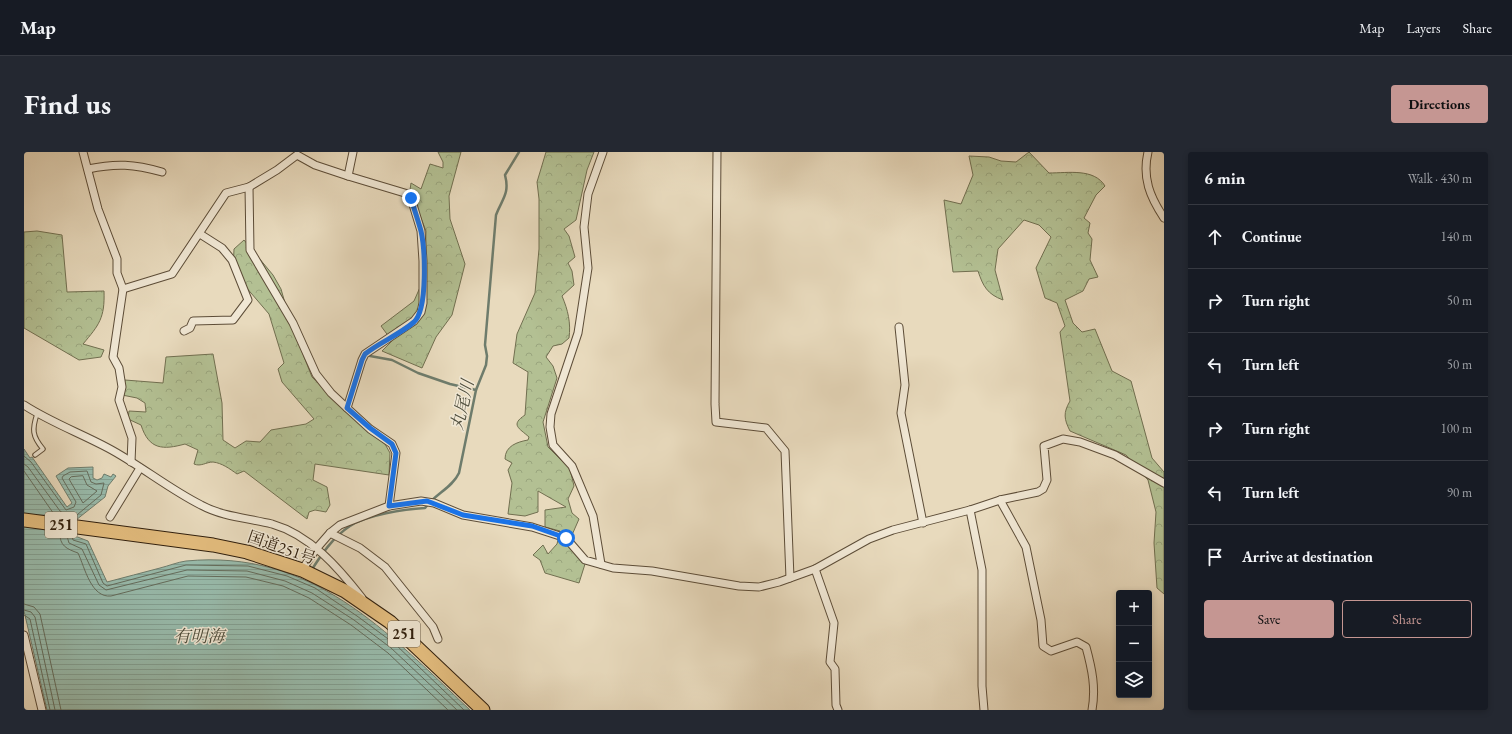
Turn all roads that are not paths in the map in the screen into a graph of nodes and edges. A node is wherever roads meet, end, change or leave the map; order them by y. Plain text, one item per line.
1 (83, 152) edge
2 (353, 152) edge
3 (604, 152) edge
4 (717, 152) edge
5 (1148, 152) edge
6 (88, 170) junction
7 (162, 172) dead end
8 (348, 176) junction
9 (249, 187) junction
10 (1164, 218) edge
11 (200, 234) junction
12 (123, 289) junction
13 (899, 327) dead end
14 (184, 331) dead end
15 (24, 405) edge
16 (347, 408) junction
17 (37, 414) junction
18 (35, 455) dead end
19 (131, 462) junction
20 (140, 468) junction
21 (1164, 483) edge
22 (1000, 500) junction
23 (389, 506) junction
24 (970, 510) junction
25 (110, 517) dead end
26 (24, 520) edge
27 (923, 523) junction
28 (334, 535) junction
29 (321, 552) junction
30 (601, 564) junction
31 (816, 570) junction
32 (307, 572) junction
33 (790, 578) junction
34 (367, 605) junction
35 (24, 634) edge
36 (438, 639) dead end
37 (42, 710) edge
38 (482, 710) edge
39 (838, 710) edge
40 (984, 710) edge
41 (1092, 710) edge

1 - 6 street
2 - 8 street
3 - 30 street
4 - 33 street
5 - 10 street
6 - 7 street
6 - 12 street
8 - 9 street
8 - 16 street
9 - 11 street
9 - 16 street
11 - 12 street
11 - 14 street
12 - 19 street
13 - 27 street
15 - 17 street
16 - 23 street
17 - 18 lane
17 - 19 street
19 - 20 street
20 - 25 street
20 - 29 street
21 - 22 street
22 - 24 street
22 - 41 street
23 - 28 street
23 - 30 street
24 - 27 street
24 - 40 street
26 - 32 highway, 国道251号 / 251
27 - 31 street
28 - 29 street
28 - 36 street
29 - 32 street
29 - 34 street
30 - 33 street
31 - 33 street
31 - 39 street
32 - 34 highway, 国道251号 / 251
34 - 38 highway, 国道251号 / 251
35 - 37 street

